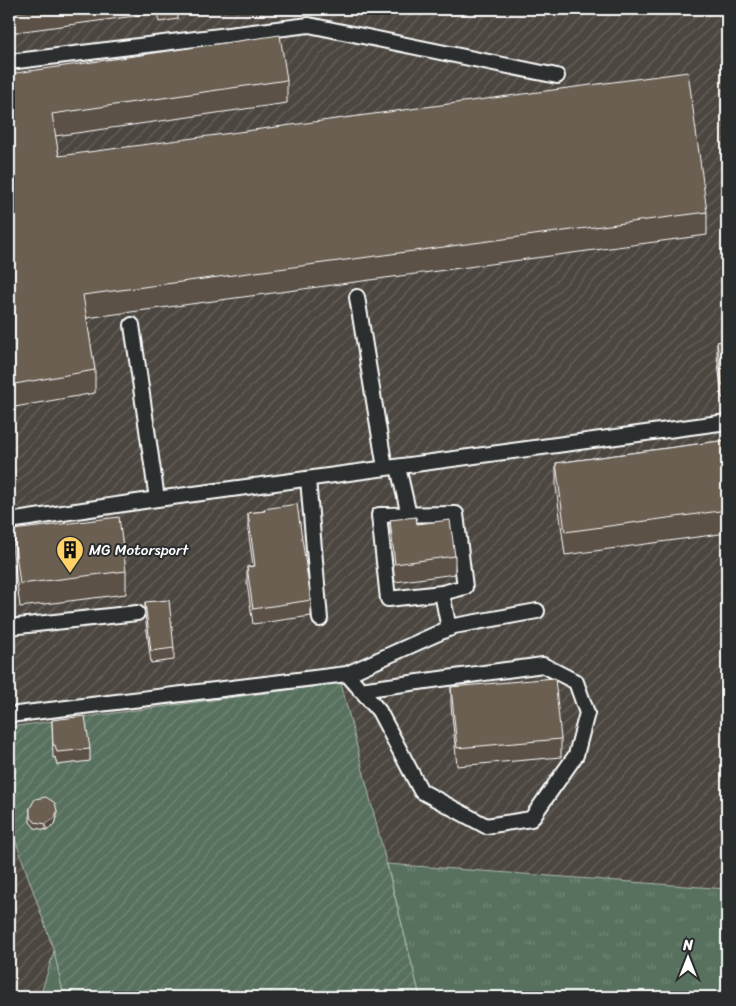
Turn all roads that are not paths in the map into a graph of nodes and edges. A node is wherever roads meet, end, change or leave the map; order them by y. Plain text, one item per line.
1 (9, 62) edge
2 (557, 76) dead end
3 (357, 297) dead end
4 (132, 325) dead end
5 (727, 422) edge
6 (392, 467) junction
7 (308, 479) junction
8 (157, 498) junction
9 (409, 515) junction
10 (9, 522) edge
11 (442, 594) junction
12 (537, 611) dead end
13 (137, 613) dead end
14 (320, 619) dead end
15 (9, 627) edge
16 (449, 628) junction
17 (347, 674) junction
18 (360, 690) junction
19 (9, 716) edge

1 - 2 lane
3 - 6 lane
4 - 8 lane
5 - 6 lane
6 - 7 lane
6 - 9 lane
7 - 8 lane
7 - 14 lane
8 - 10 lane
9 - 11 lane
9 - 11 lane
11 - 16 lane
12 - 16 lane
13 - 15 lane
16 - 17 lane
17 - 18 lane
17 - 19 lane
18 - 18 lane

